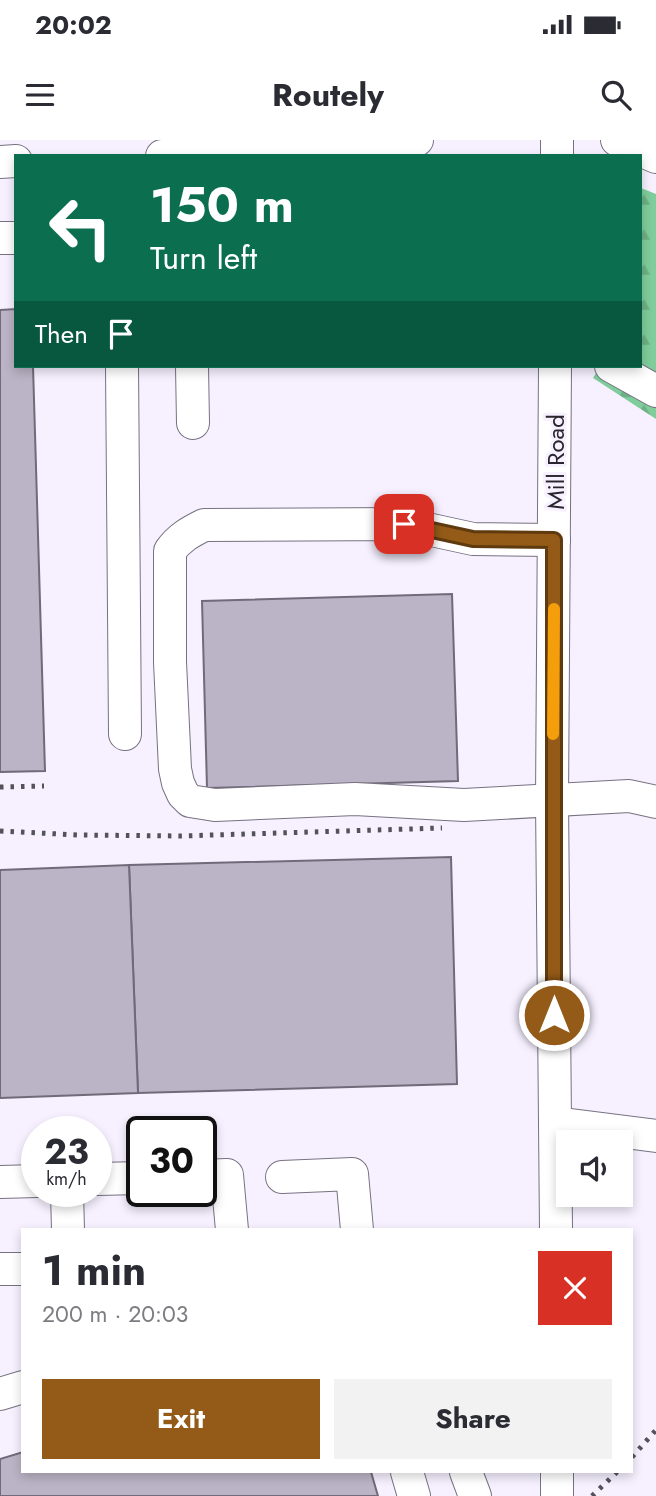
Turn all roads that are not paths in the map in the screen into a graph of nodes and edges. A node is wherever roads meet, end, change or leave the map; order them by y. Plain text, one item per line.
1 (408, 140) edge
2 (417, 140) edge
3 (617, 140) edge
4 (207, 154) edge
5 (656, 157) edge
6 (122, 368) edge
7 (192, 368) edge
8 (555, 368) edge
9 (615, 368) edge
10 (656, 391) edge
11 (194, 423) dead end
12 (554, 540) junction
13 (125, 734) dead end
14 (552, 800) junction
15 (656, 802) edge
16 (555, 1123) junction
17 (656, 1136) edge
18 (217, 1175) edge
19 (282, 1177) dead end
20 (21, 1181) edge
21 (0, 1182) edge
22 (67, 1207) edge
23 (68, 1228) edge
24 (232, 1228) edge
25 (357, 1228) edge
26 (556, 1228) edge
27 (0, 1269) edge
28 (21, 1269) edge
29 (21, 1388) edge
30 (0, 1394) edge
31 (407, 1473) edge
32 (466, 1473) edge
33 (556, 1473) edge
34 (414, 1496) edge
35 (475, 1496) edge
36 (557, 1496) edge

1 - 2 street
1 - 4 street
3 - 5 street
6 - 13 street
7 - 11 street
8 - 12 street, Mill Road
9 - 10 street
12 - 14 street, Mill Road
12 - 14 street
14 - 15 street
14 - 16 street, Mill Road
16 - 17 street
16 - 26 street, Mill Road
18 - 24 street
19 - 25 street
20 - 21 street
22 - 23 street
27 - 28 street
29 - 30 street
31 - 34 street
32 - 35 street
33 - 36 street

